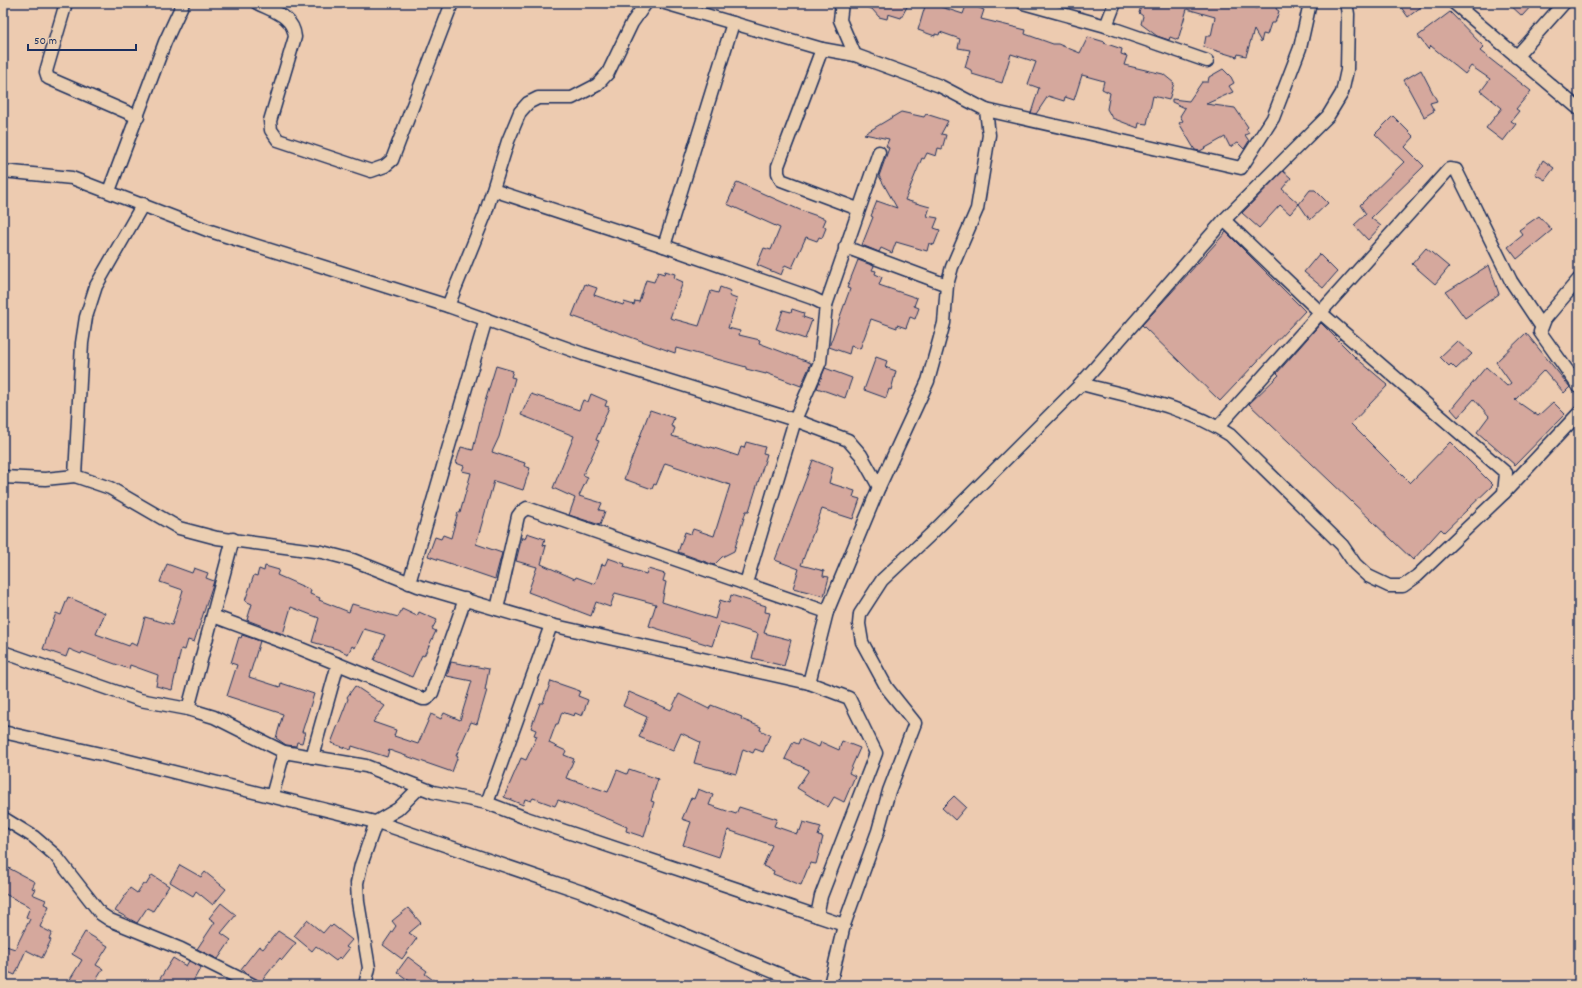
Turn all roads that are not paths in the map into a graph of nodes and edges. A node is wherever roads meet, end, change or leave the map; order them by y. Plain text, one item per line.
1 (66, 3) edge
2 (183, 3) edge
3 (257, 3) edge
4 (452, 3) edge
5 (646, 3) edge
6 (665, 3) edge
7 (842, 3) edge
8 (1023, 3) edge
9 (1115, 3) edge
10 (1310, 3) edge
11 (1346, 3) edge
12 (1454, 3) edge
13 (1564, 3) edge
14 (733, 23) junction
15 (1106, 26) junction
16 (822, 49) junction
17 (855, 55) junction
18 (1516, 57) junction
19 (1207, 61) dead end
20 (1579, 109) edge
21 (986, 110) junction
22 (138, 117) junction
23 (879, 152) dead end
24 (3, 171) edge
25 (494, 190) junction
26 (109, 191) junction
27 (143, 204) junction
28 (858, 209) junction
29 (1224, 220) junction
30 (664, 246) junction
31 (845, 246) junction
32 (1579, 279) edge
33 (947, 285) junction
34 (826, 305) junction
35 (448, 306) junction
36 (1320, 313) junction
37 (486, 319) junction
38 (1541, 326) junction
39 (1081, 384) junction
40 (1579, 387) edge
41 (1579, 413) edge
42 (795, 420) junction
43 (1218, 427) junction
44 (74, 476) junction
45 (3, 477) edge
46 (879, 487) junction
47 (1504, 493) junction
48 (233, 539) junction
49 (409, 583) junction
50 (746, 583) junction
51 (465, 600) junction
52 (497, 609) junction
53 (827, 612) junction
54 (213, 616) junction
55 (551, 625) junction
56 (3, 652) edge
57 (338, 664) junction
58 (809, 683) junction
59 (188, 709) junction
60 (3, 732) edge
61 (284, 752) junction
62 (312, 758) junction
63 (420, 787) junction
64 (272, 796) junction
65 (487, 804) junction
66 (3, 818) edge
67 (376, 822) junction
68 (817, 916) junction
69 (844, 925) junction
70 (254, 985) edge
71 (365, 985) edge
72 (805, 985) edge
73 (830, 985) edge

1 - 22 street
2 - 22 street
3 - 4 street
5 - 25 street
6 - 14 street
7 - 17 street
8 - 15 street
9 - 15 street
10 - 21 street
11 - 29 street
12 - 18 street
13 - 18 street
14 - 16 street
14 - 30 street
15 - 19 street
16 - 17 street
16 - 28 street
17 - 21 street
18 - 20 street
21 - 33 street
22 - 26 street
23 - 28 street
24 - 26 street
25 - 30 street
25 - 35 street
26 - 27 street
27 - 35 street
27 - 44 street
28 - 31 street
29 - 36 street
29 - 39 street
30 - 34 street
31 - 33 street
31 - 34 street
32 - 38 street
33 - 46 street
34 - 42 street
35 - 37 street
36 - 38 street
36 - 43 street
36 - 47 street
37 - 42 street
37 - 49 street
38 - 40 street
39 - 43 street
39 - 69 street
41 - 47 street
42 - 46 street
42 - 50 street
43 - 47 street
44 - 45 street
44 - 48 street
46 - 53 street
48 - 49 street
48 - 54 street
49 - 51 street
50 - 52 street
50 - 53 street
51 - 52 street
51 - 57 street
52 - 55 street
53 - 58 street
54 - 57 street
54 - 59 street
55 - 58 street
55 - 65 street
56 - 59 street
57 - 62 street
58 - 68 street
59 - 61 street
60 - 64 street
61 - 62 street
61 - 64 street
62 - 63 street
63 - 65 street
63 - 67 street
64 - 67 street
65 - 68 street
66 - 70 street
67 - 71 street
67 - 72 street
68 - 69 street
69 - 73 street

